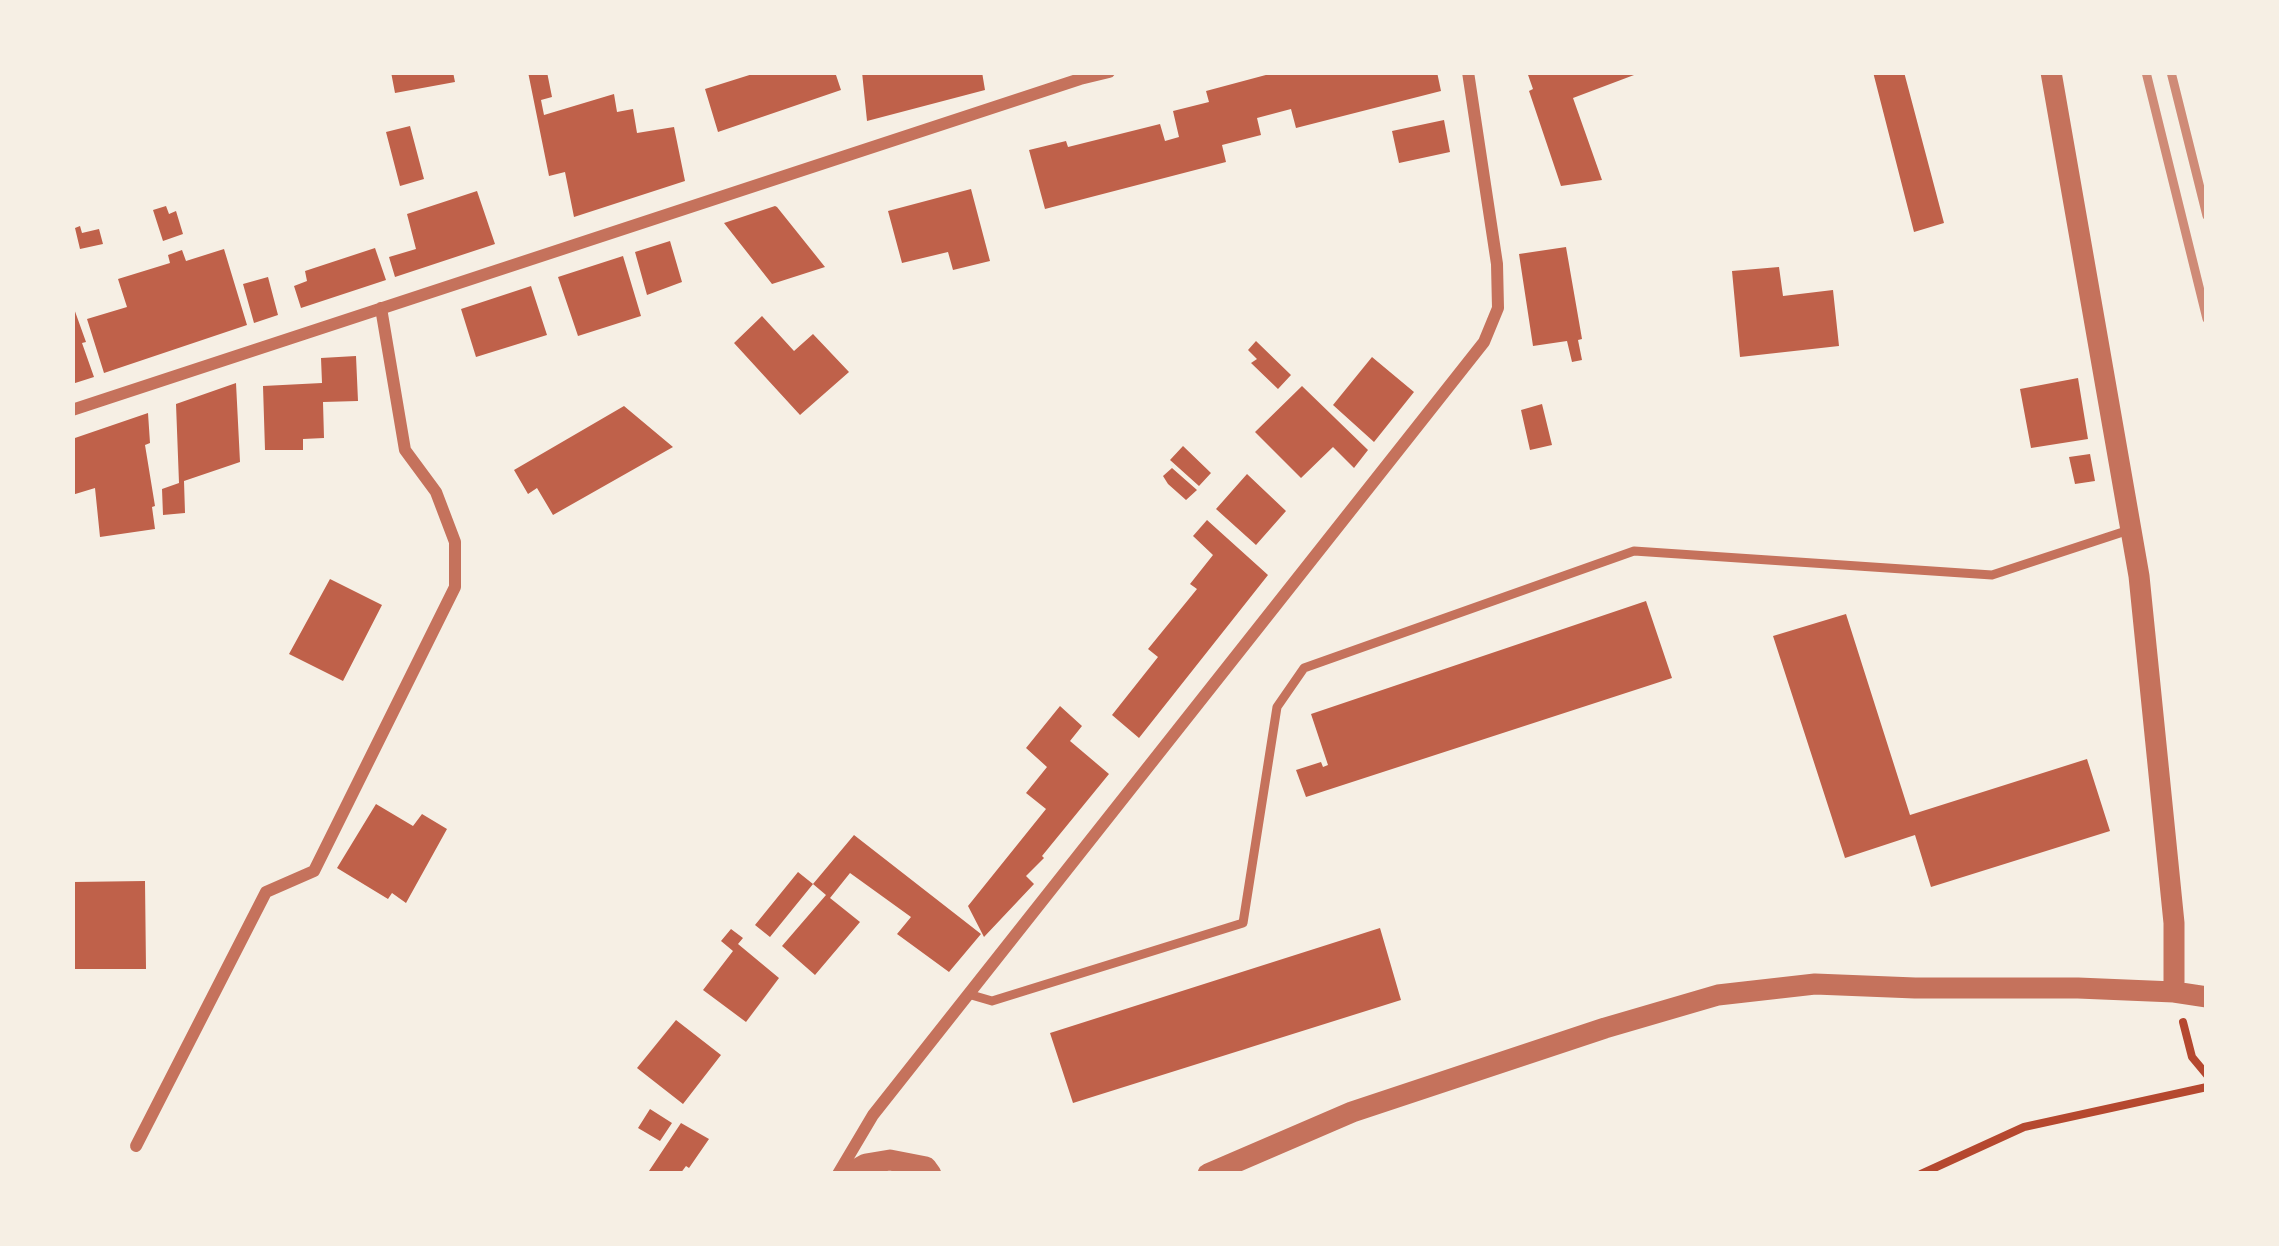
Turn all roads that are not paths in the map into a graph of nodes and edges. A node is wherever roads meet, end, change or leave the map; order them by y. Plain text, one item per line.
1 (1109, 72) edge
2 (1468, 72) edge
3 (2051, 72) edge
4 (381, 308) junction
5 (72, 410) edge
6 (2132, 530) junction
7 (2174, 992) junction
8 (968, 994) junction
9 (2207, 998) edge
10 (136, 1146) dead end
11 (838, 1174) edge
12 (848, 1174) edge
13 (931, 1174) edge
14 (1208, 1174) edge

1 - 4 street
2 - 8 street
3 - 6 street
4 - 5 street
4 - 10 street
6 - 7 street
6 - 8 lane
7 - 9 street
7 - 14 street
8 - 11 street
12 - 13 street

